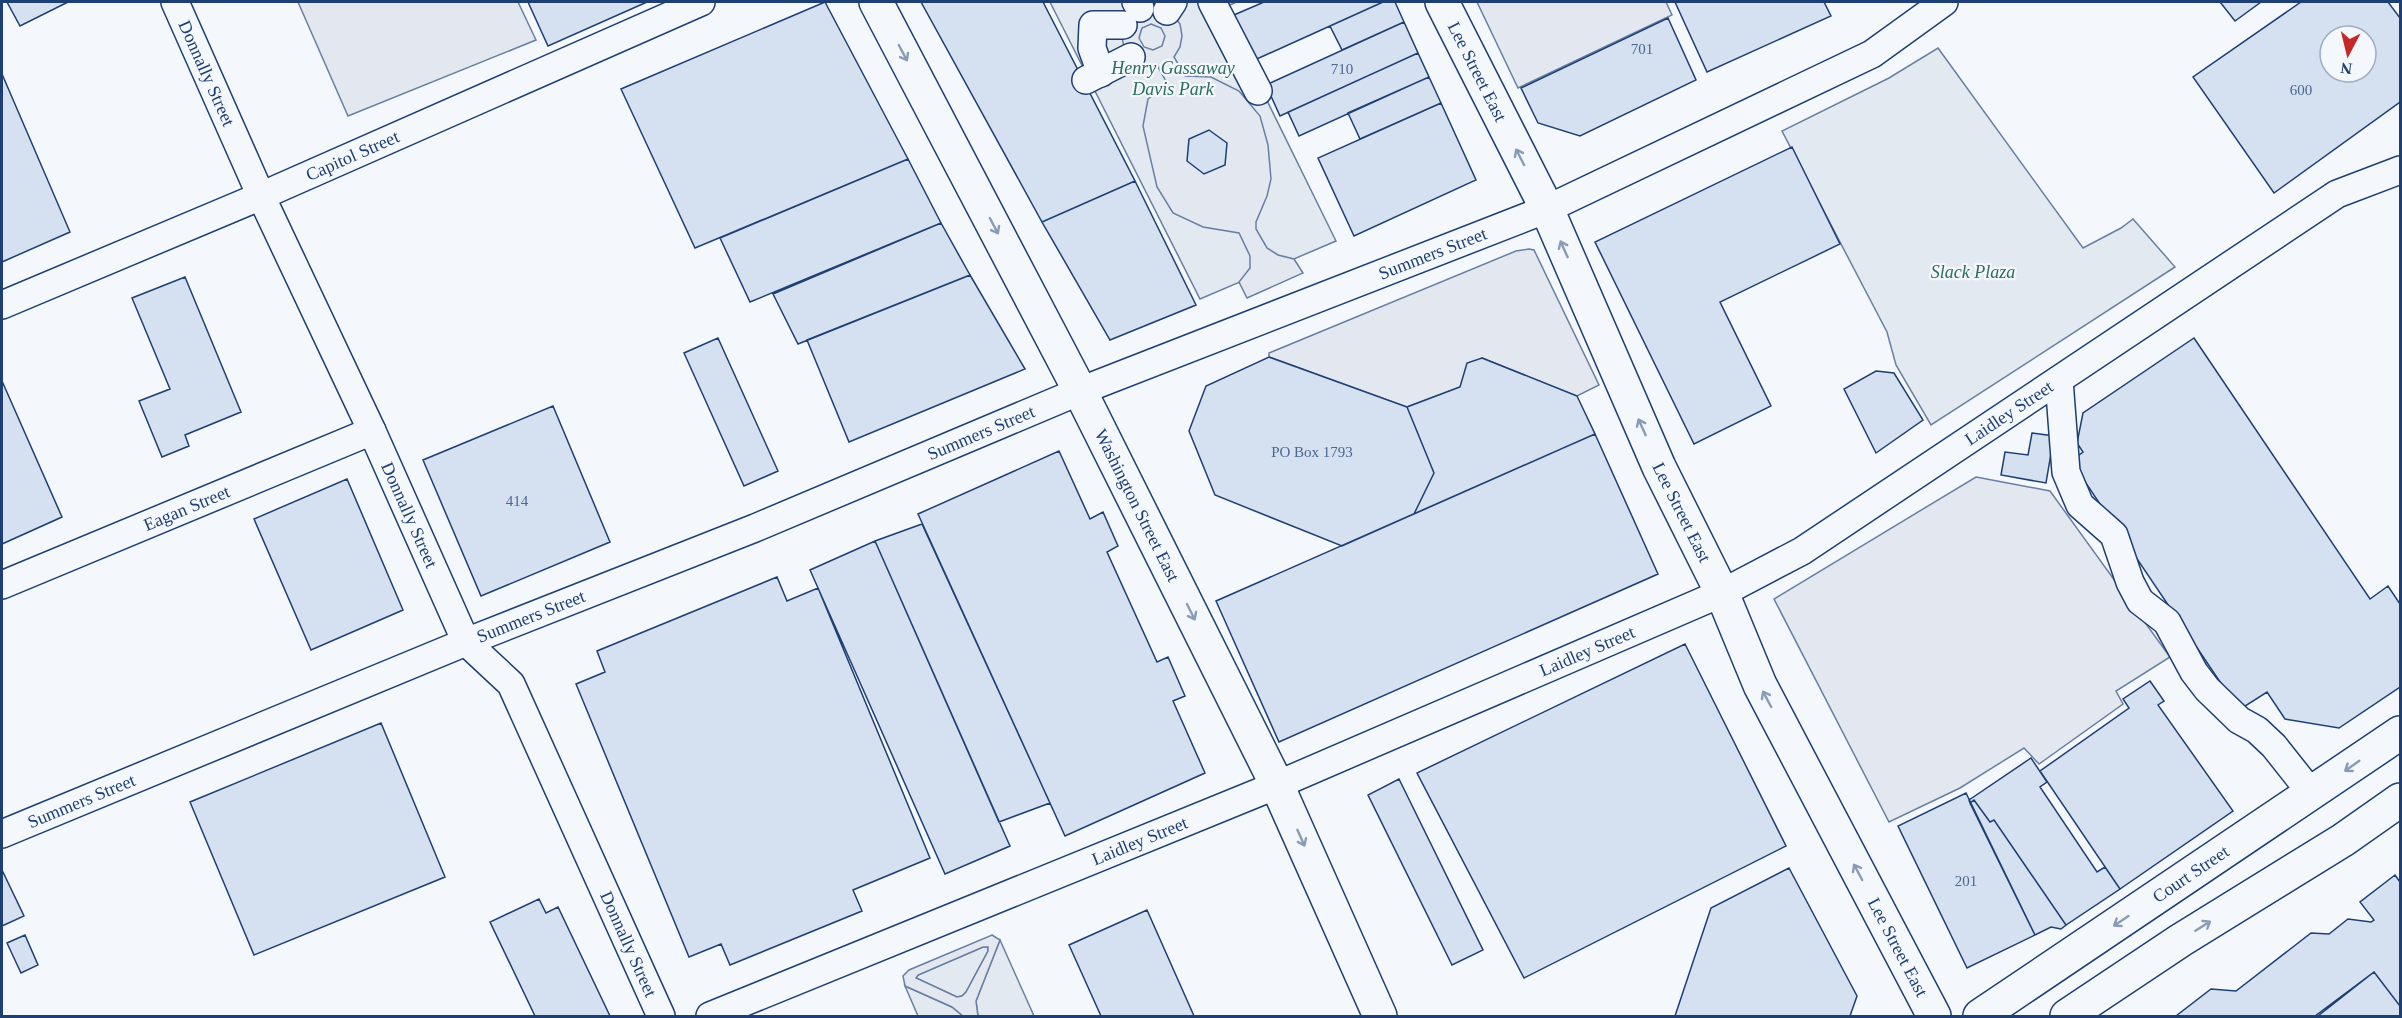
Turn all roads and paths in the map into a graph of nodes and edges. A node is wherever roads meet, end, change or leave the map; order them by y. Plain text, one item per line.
1 (176, 2) edge
2 (701, 2) edge
3 (876, 2) edge
4 (1212, 2) edge
5 (1442, 2) edge
6 (1944, 2) edge
7 (1133, 12) edge
8 (1131, 57) dead end
9 (1258, 91) dead end
10 (2400, 170) edge
11 (261, 196) junction
12 (1547, 209) junction
13 (2, 305) edge
14 (2059, 380) junction
15 (1080, 391) junction
16 (372, 430) junction
17 (2, 585) edge
18 (1722, 593) junction
19 (466, 642) junction
20 (2400, 733) edge
21 (1277, 785) junction
22 (2312, 794) junction
23 (2400, 800) edge
24 (4, 827) edge
25 (660, 1017) edge
26 (710, 1017) edge
27 (1380, 1017) edge
28 (1934, 1017) edge
29 (1980, 1017) edge
30 (2067, 1017) edge

1 - 11 street, Donnally Street
2 - 11 street, Capitol Street
3 -> 15 main road, Washington Street East
4 - 9 street
12 -> 5 main road, Lee Street East
6 - 12 street, Summers Street
7 - 8 street
10 - 14 street, Laidley Street
11 - 13 street, Capitol Street
11 - 16 street, Donnally Street
12 - 15 street, Summers Street
18 -> 12 main road, Lee Street East
14 - 18 street, Laidley Street
14 - 22 street
15 - 19 street, Summers Street
15 -> 21 main road, Washington Street East
16 - 17 street, Eagan Street
16 - 19 street, Donnally Street
18 - 21 street, Laidley Street
28 -> 18 main road, Lee Street East
19 - 24 street, Summers Street
19 - 25 street, Donnally Street
20 -> 22 main road, Court Street
21 - 26 street, Laidley Street
21 -> 27 main road, Washington Street East
22 -> 29 main road, Court Street
30 -> 23 main road

